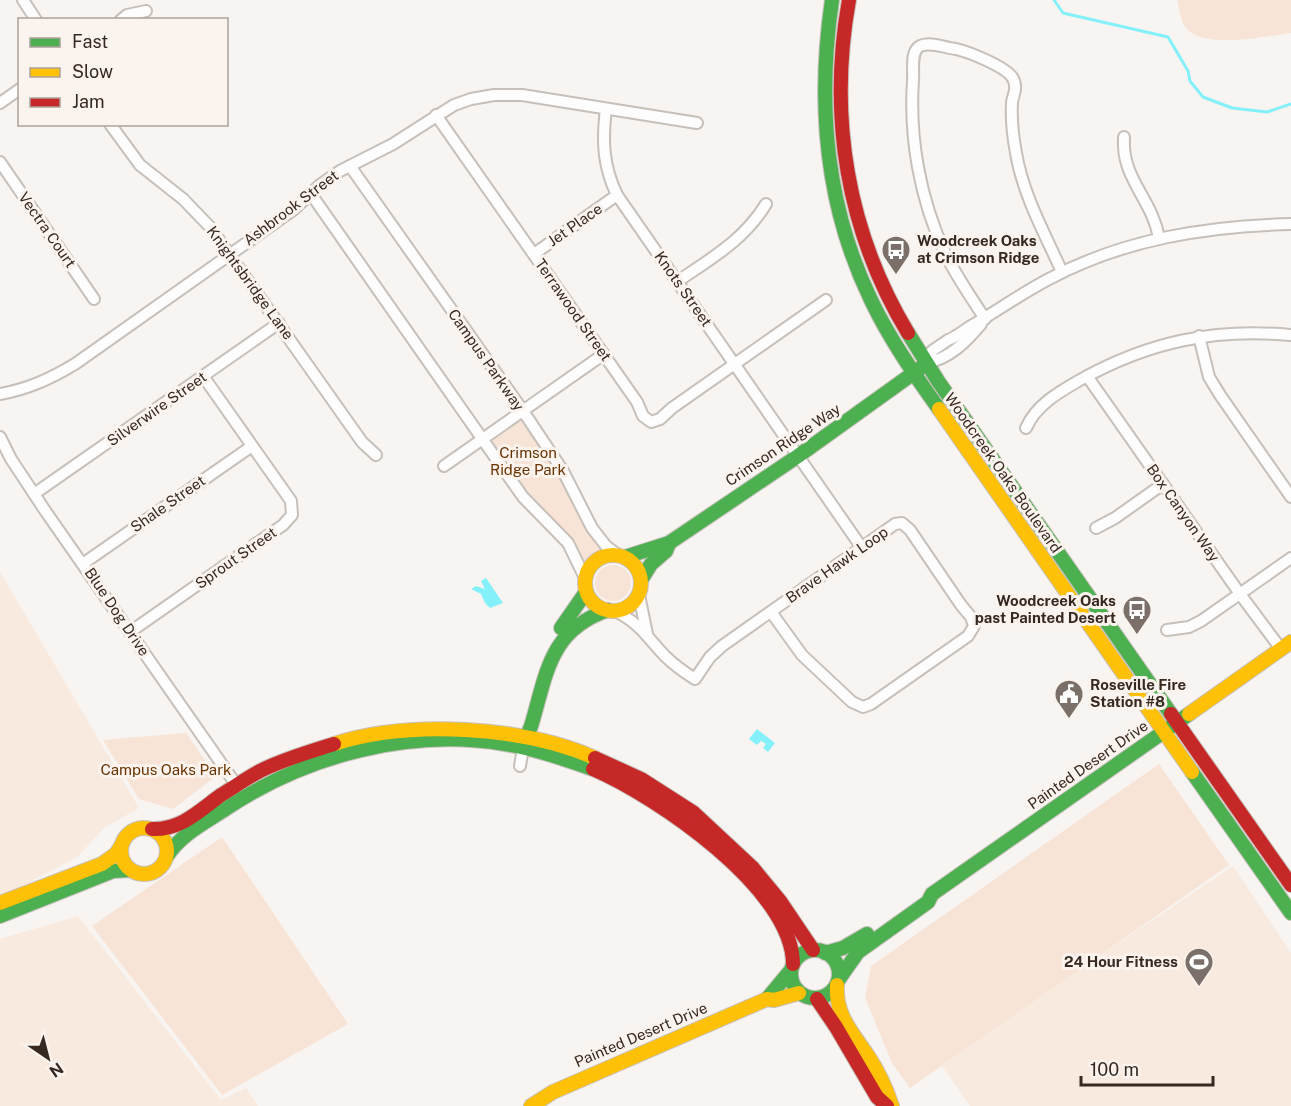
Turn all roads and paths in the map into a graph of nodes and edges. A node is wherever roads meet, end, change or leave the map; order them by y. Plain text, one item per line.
1 (23, 0) edge
2 (832, 0) edge
3 (849, 0) edge
4 (146, 11) dead end
5 (35, 18) edge
6 (123, 18) edge
7 (18, 90) edge
8 (0, 103) edge
9 (606, 109) junction
10 (436, 115) junction
11 (697, 123) dead end
12 (111, 126) edge
13 (1124, 137) dead end
14 (0, 162) edge
15 (350, 166) junction
16 (311, 194) junction
17 (617, 195) junction
18 (766, 204) dead end
19 (1291, 224) edge
20 (1159, 238) junction
21 (230, 254) junction
22 (534, 254) junction
23 (1062, 272) junction
24 (678, 281) junction
25 (94, 299) dead end
26 (826, 300) dead end
27 (985, 319) junction
28 (279, 323) junction
29 (1291, 335) edge
30 (1199, 336) junction
31 (604, 354) junction
32 (927, 363) junction
33 (734, 365) junction
34 (914, 373) junction
35 (203, 376) junction
36 (1087, 376) junction
37 (0, 394) edge
38 (523, 411) junction
39 (1026, 428) dead end
40 (0, 436) edge
41 (482, 439) junction
42 (252, 446) junction
43 (376, 455) dead end
44 (798, 456) junction
45 (444, 466) dead end
46 (1163, 484) junction
47 (34, 494) junction
48 (1291, 497) edge
49 (1096, 528) dead end
50 (669, 543) junction
51 (862, 548) junction
52 (622, 556) junction
53 (1291, 558) edge
54 (84, 563) junction
55 (585, 578) junction
56 (641, 580) junction
57 (586, 592) junction
58 (1240, 594) junction
59 (639, 595) junction
60 (611, 611) junction
61 (771, 612) junction
62 (1167, 630) dead end
63 (130, 632) junction
64 (647, 634) junction
65 (1286, 645) edge
66 (1177, 723) junction
67 (1164, 732) junction
68 (524, 742) junction
69 (520, 766) dead end
70 (237, 786) junction
71 (152, 829) junction
72 (121, 846) junction
73 (167, 856) junction
74 (131, 870) junction
75 (1291, 885) edge
76 (932, 894) junction
77 (0, 903) edge
78 (1291, 913) edge
79 (0, 916) edge
80 (819, 951) junction
81 (792, 967) junction
82 (840, 978) junction
83 (799, 993) junction
84 (767, 999) junction
85 (817, 999) junction
86 (531, 1106) edge
87 (887, 1106) edge
88 (892, 1106) edge

1 - 5 street
2 - 34 street, Woodcreek Oaks Boulevard
3 - 32 street, Woodcreek Oaks Boulevard
4 - 6 street
7 - 8 street
9 - 10 street, Ashbrook Street
9 - 11 street, Ashbrook Street
9 - 17 street, Knots Street
10 - 15 street, Ashbrook Street
10 - 22 street, Terrawood Street
12 - 21 street, Knightsbridge Lane
13 - 20 street
14 - 25 street, Vectra Court
15 - 16 street, Ashbrook Street
15 - 38 street, Campus Parkway
16 - 21 street, Ashbrook Street
16 - 41 street
17 - 22 street, Jet Place
17 - 24 street, Knots Street
18 - 24 street
19 - 20 street
20 - 23 street
21 - 28 street, Knightsbridge Lane
21 - 37 street, Ashbrook Street
22 - 31 street, Terrawood Street
23 - 27 street
23 - 27 street
24 - 33 street, Knots Street
26 - 33 street
27 - 32 street
28 - 35 street, Silverwire Street
28 - 43 street, Knightsbridge Lane
29 - 30 street
30 - 36 street
30 - 48 street
31 - 33 street, Terrawood Street
31 - 38 street
32 - 34 street, Crimson Ridge Way
32 - 66 street, Woodcreek Oaks Boulevard
33 - 44 street, Knots Street
34 - 44 street, Crimson Ridge Way
34 - 67 street, Woodcreek Oaks Boulevard
35 - 42 street, Sprout Street
35 - 47 street, Silverwire Street
36 - 39 street
36 - 46 street, Box Canyon Way
38 - 41 street
38 - 52 street, Campus Parkway
40 - 47 street, Blue Dog Drive
41 - 45 street
41 - 55 street
42 - 54 street, Shale Street
42 - 63 street, Sprout Street
44 - 50 street, Crimson Ridge Way
44 - 51 street, Knots Street
46 - 49 street
46 - 58 street, Box Canyon Way
47 - 54 street, Blue Dog Drive
50 - 52 street, Crimson Ridge Way
50 - 56 street, Crimson Ridge Way
51 - 61 street, Brave Hawk Loop
51 - 61 street, Brave Hawk Loop
52 - 55 street
52 - 56 street
53 - 58 street
54 - 63 street, Blue Dog Drive
55 - 57 street
56 - 59 street
57 - 60 street
57 - 68 street
58 - 62 street
58 - 65 street, Box Canyon Way
59 - 60 street
59 - 64 street
60 - 64 street
60 - 68 street
61 - 64 street, Brave Hawk Loop
63 - 70 street, Blue Dog Drive
65 - 66 street, Painted Desert Drive
66 - 67 street, Painted Desert Drive
66 - 75 street, Woodcreek Oaks Boulevard
67 - 76 street, Painted Desert Drive
67 - 78 street, Woodcreek Oaks Boulevard
68 - 69 street
68 - 70 street
68 - 73 street
68 - 80 street
68 - 81 street
70 - 71 street
71 - 72 street
71 - 73 street
72 - 74 street
72 - 77 street
73 - 74 street
74 - 79 street
76 - 80 street, Painted Desert Drive
76 - 82 street, Painted Desert Drive
80 - 81 street
80 - 82 street
81 - 83 street
81 - 84 street, Painted Desert Drive
82 - 85 street
82 - 88 street
83 - 84 street, Painted Desert Drive
83 - 85 street
84 - 86 street, Painted Desert Drive
85 - 87 street

